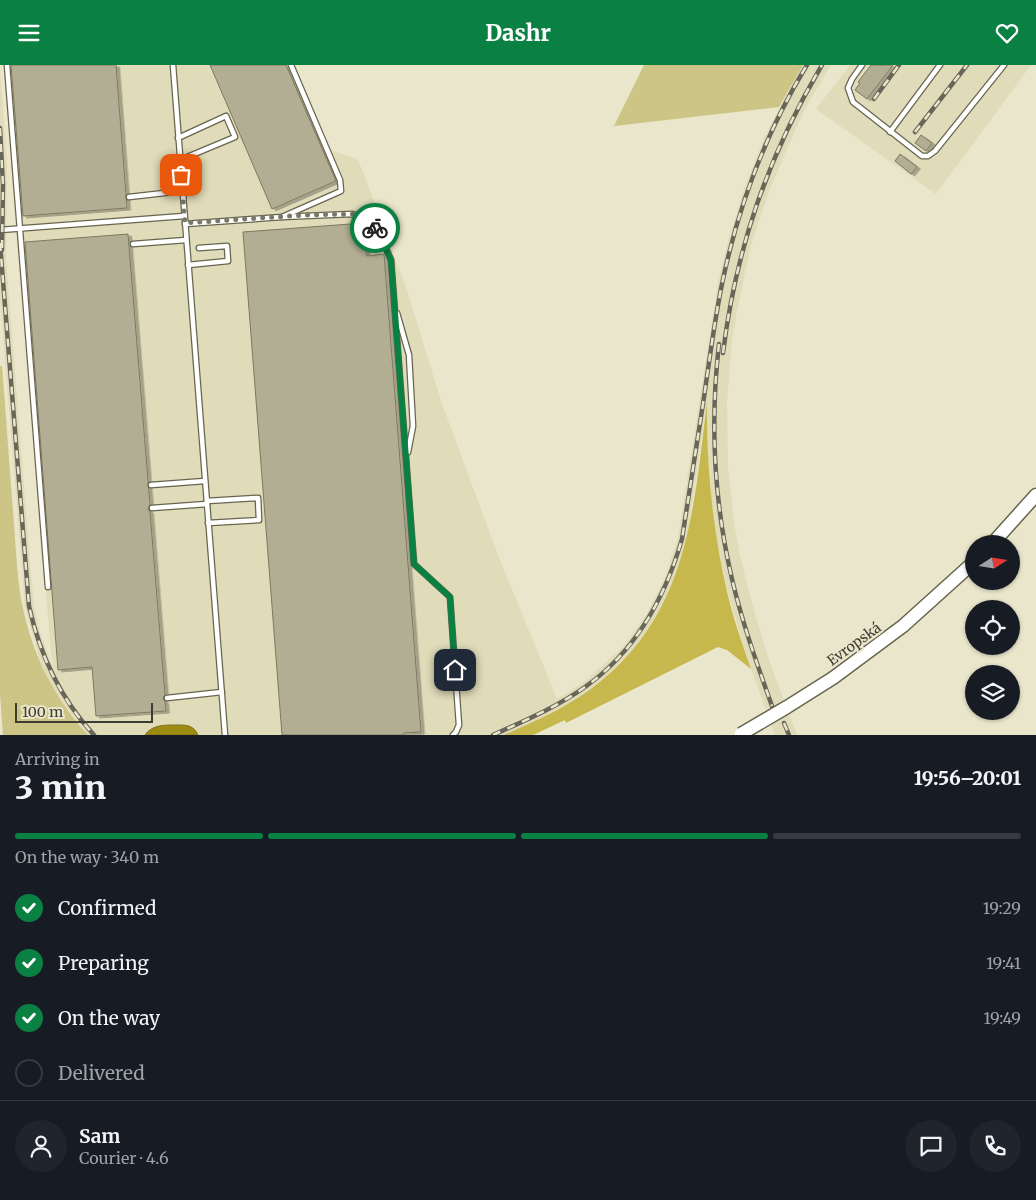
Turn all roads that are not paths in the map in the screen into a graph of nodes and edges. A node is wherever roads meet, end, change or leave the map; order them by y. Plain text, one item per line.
1 (7, 65) edge
2 (173, 65) edge
3 (291, 65) edge
4 (862, 65) edge
5 (940, 65) edge
6 (1004, 65) edge
7 (890, 132) junction
8 (178, 138) junction
9 (180, 160) junction
10 (182, 191) junction
11 (129, 197) dead end
12 (184, 216) junction
13 (282, 217) junction
14 (185, 223) junction
15 (19, 228) junction
16 (0, 230) edge
17 (186, 240) junction
18 (133, 245) dead end
19 (199, 248) dead end
20 (188, 265) junction
21 (395, 305) junction
22 (406, 459) junction
23 (205, 481) junction
24 (151, 485) dead end
25 (1036, 495) edge
26 (207, 502) junction
27 (152, 508) dead end
28 (208, 523) junction
29 (1000, 535) edge
30 (965, 570) edge
31 (48, 587) dead end
32 (222, 692) junction
33 (167, 698) dead end
34 (225, 735) edge
35 (453, 735) edge
36 (740, 735) edge

1 - 15 lane
2 - 8 lane
3 - 13 lane
4 - 7 lane
5 - 7 lane
6 - 7 lane
8 - 9 lane
8 - 9 lane
9 - 10 lane
10 - 11 lane
10 - 12 lane
12 - 14 lane
12 - 15 lane
13 - 14 lane
13 - 21 lane
14 - 17 lane
15 - 16 lane
15 - 31 lane
17 - 18 lane
17 - 20 lane
19 - 20 lane
20 - 23 lane
21 - 22 lane
21 - 22 lane
22 - 35 lane
23 - 24 lane
23 - 26 lane
25 - 29 street
26 - 27 lane
26 - 28 lane
26 - 28 lane
28 - 32 lane
30 - 36 street, Evropská, bridge
32 - 33 lane
32 - 34 lane

